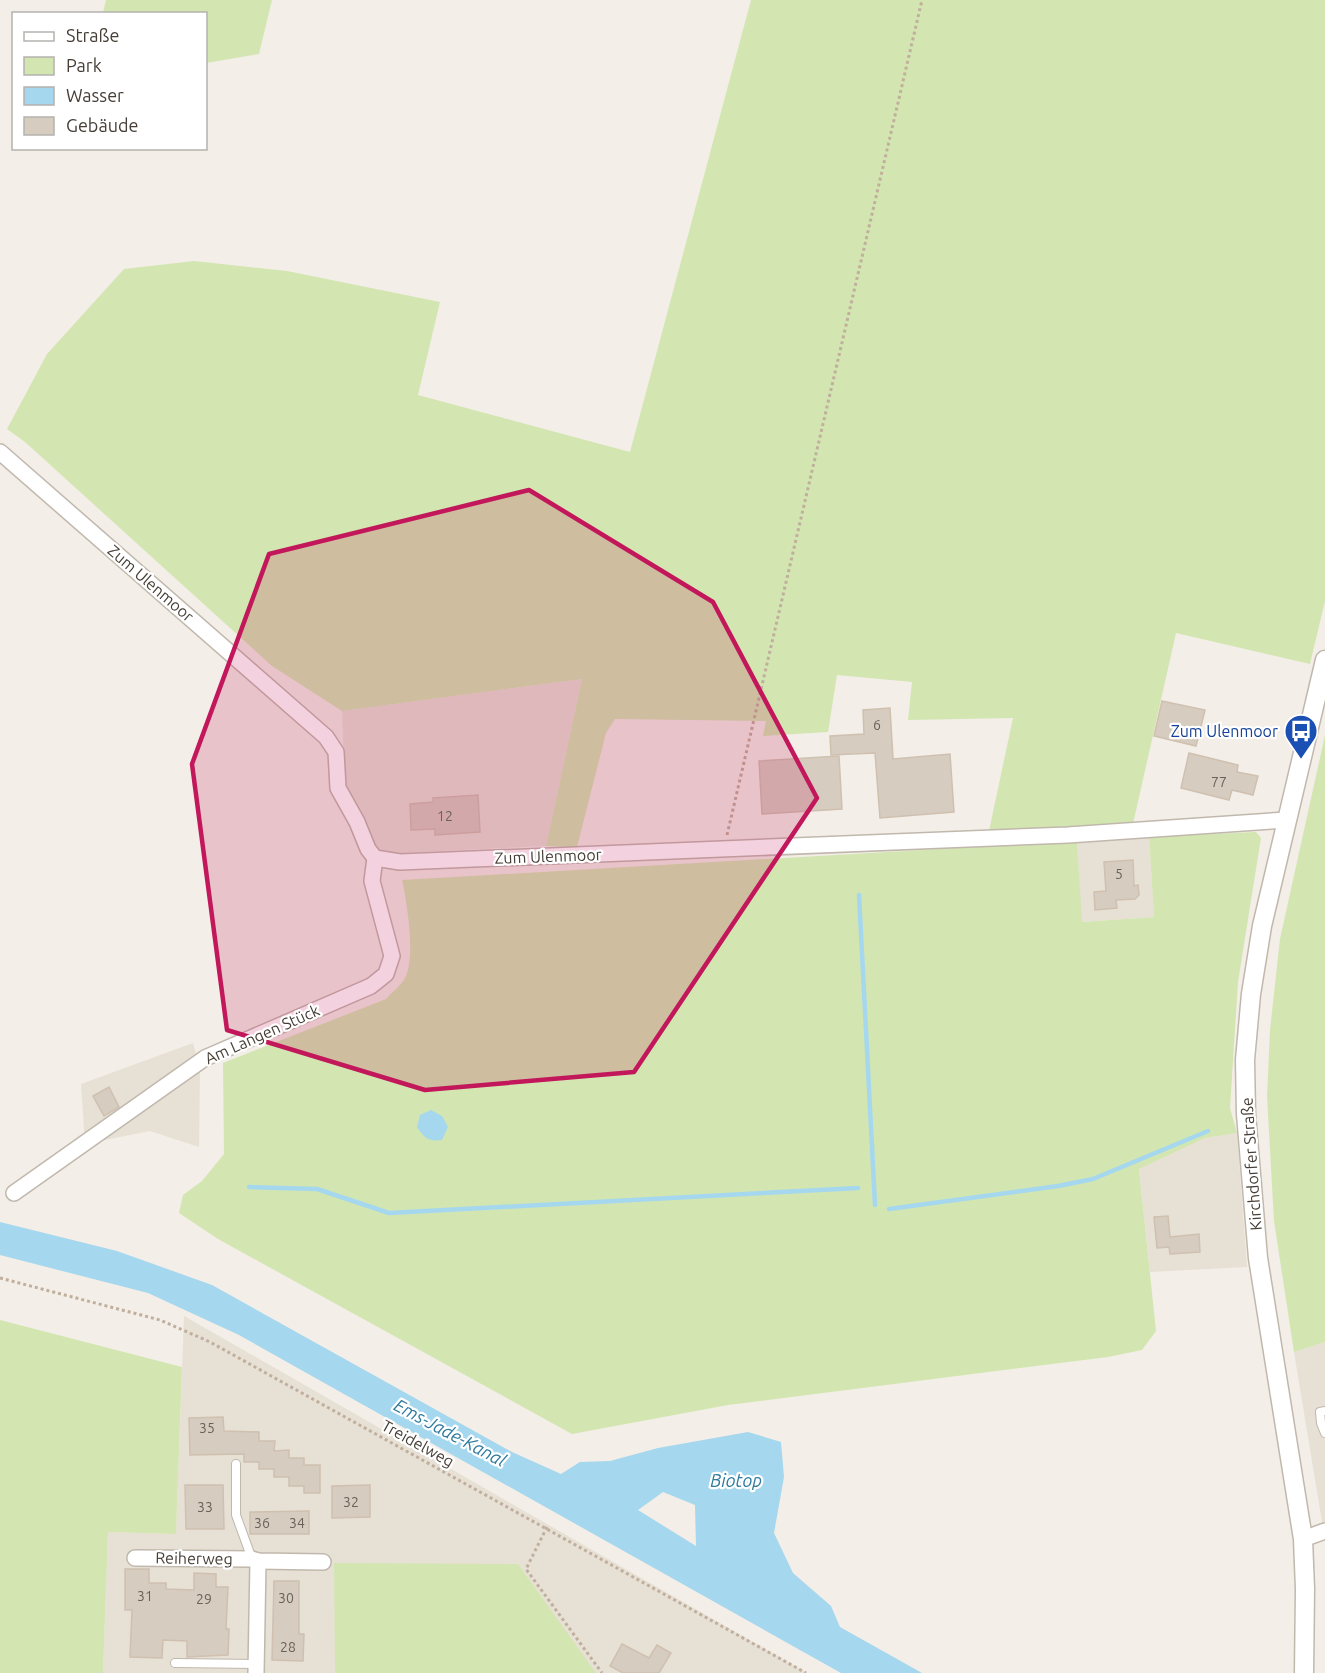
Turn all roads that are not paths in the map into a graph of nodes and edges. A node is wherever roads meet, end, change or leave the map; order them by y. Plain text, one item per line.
1 (0, 452) edge
2 (1325, 660) edge
3 (1287, 820) junction
4 (375, 858) junction
5 (14, 1193) dead end
6 (1325, 1411) edge
7 (1325, 1433) edge
8 (236, 1464) dead end
9 (1325, 1531) edge
10 (1303, 1539) junction
11 (135, 1557) dead end
12 (255, 1560) junction
13 (323, 1562) dead end
14 (175, 1663) dead end
15 (256, 1669) edge
16 (1304, 1673) edge

1 - 4 street, Zum Ulenmoor
2 - 3 street, Kirchdorfer Straße
3 - 4 street, Zum Ulenmoor
3 - 10 street, Kirchdorfer Straße
4 - 5 street, Am Langen Stück
6 - 7 lane
8 - 12 lane, Reiherweg
9 - 10 street
10 - 16 street, Kirchdorfer Straße
11 - 12 street, Reiherweg
12 - 13 street, Reiherweg
12 - 15 street, Reiherweg
14 - 15 lane, Reiherweg

